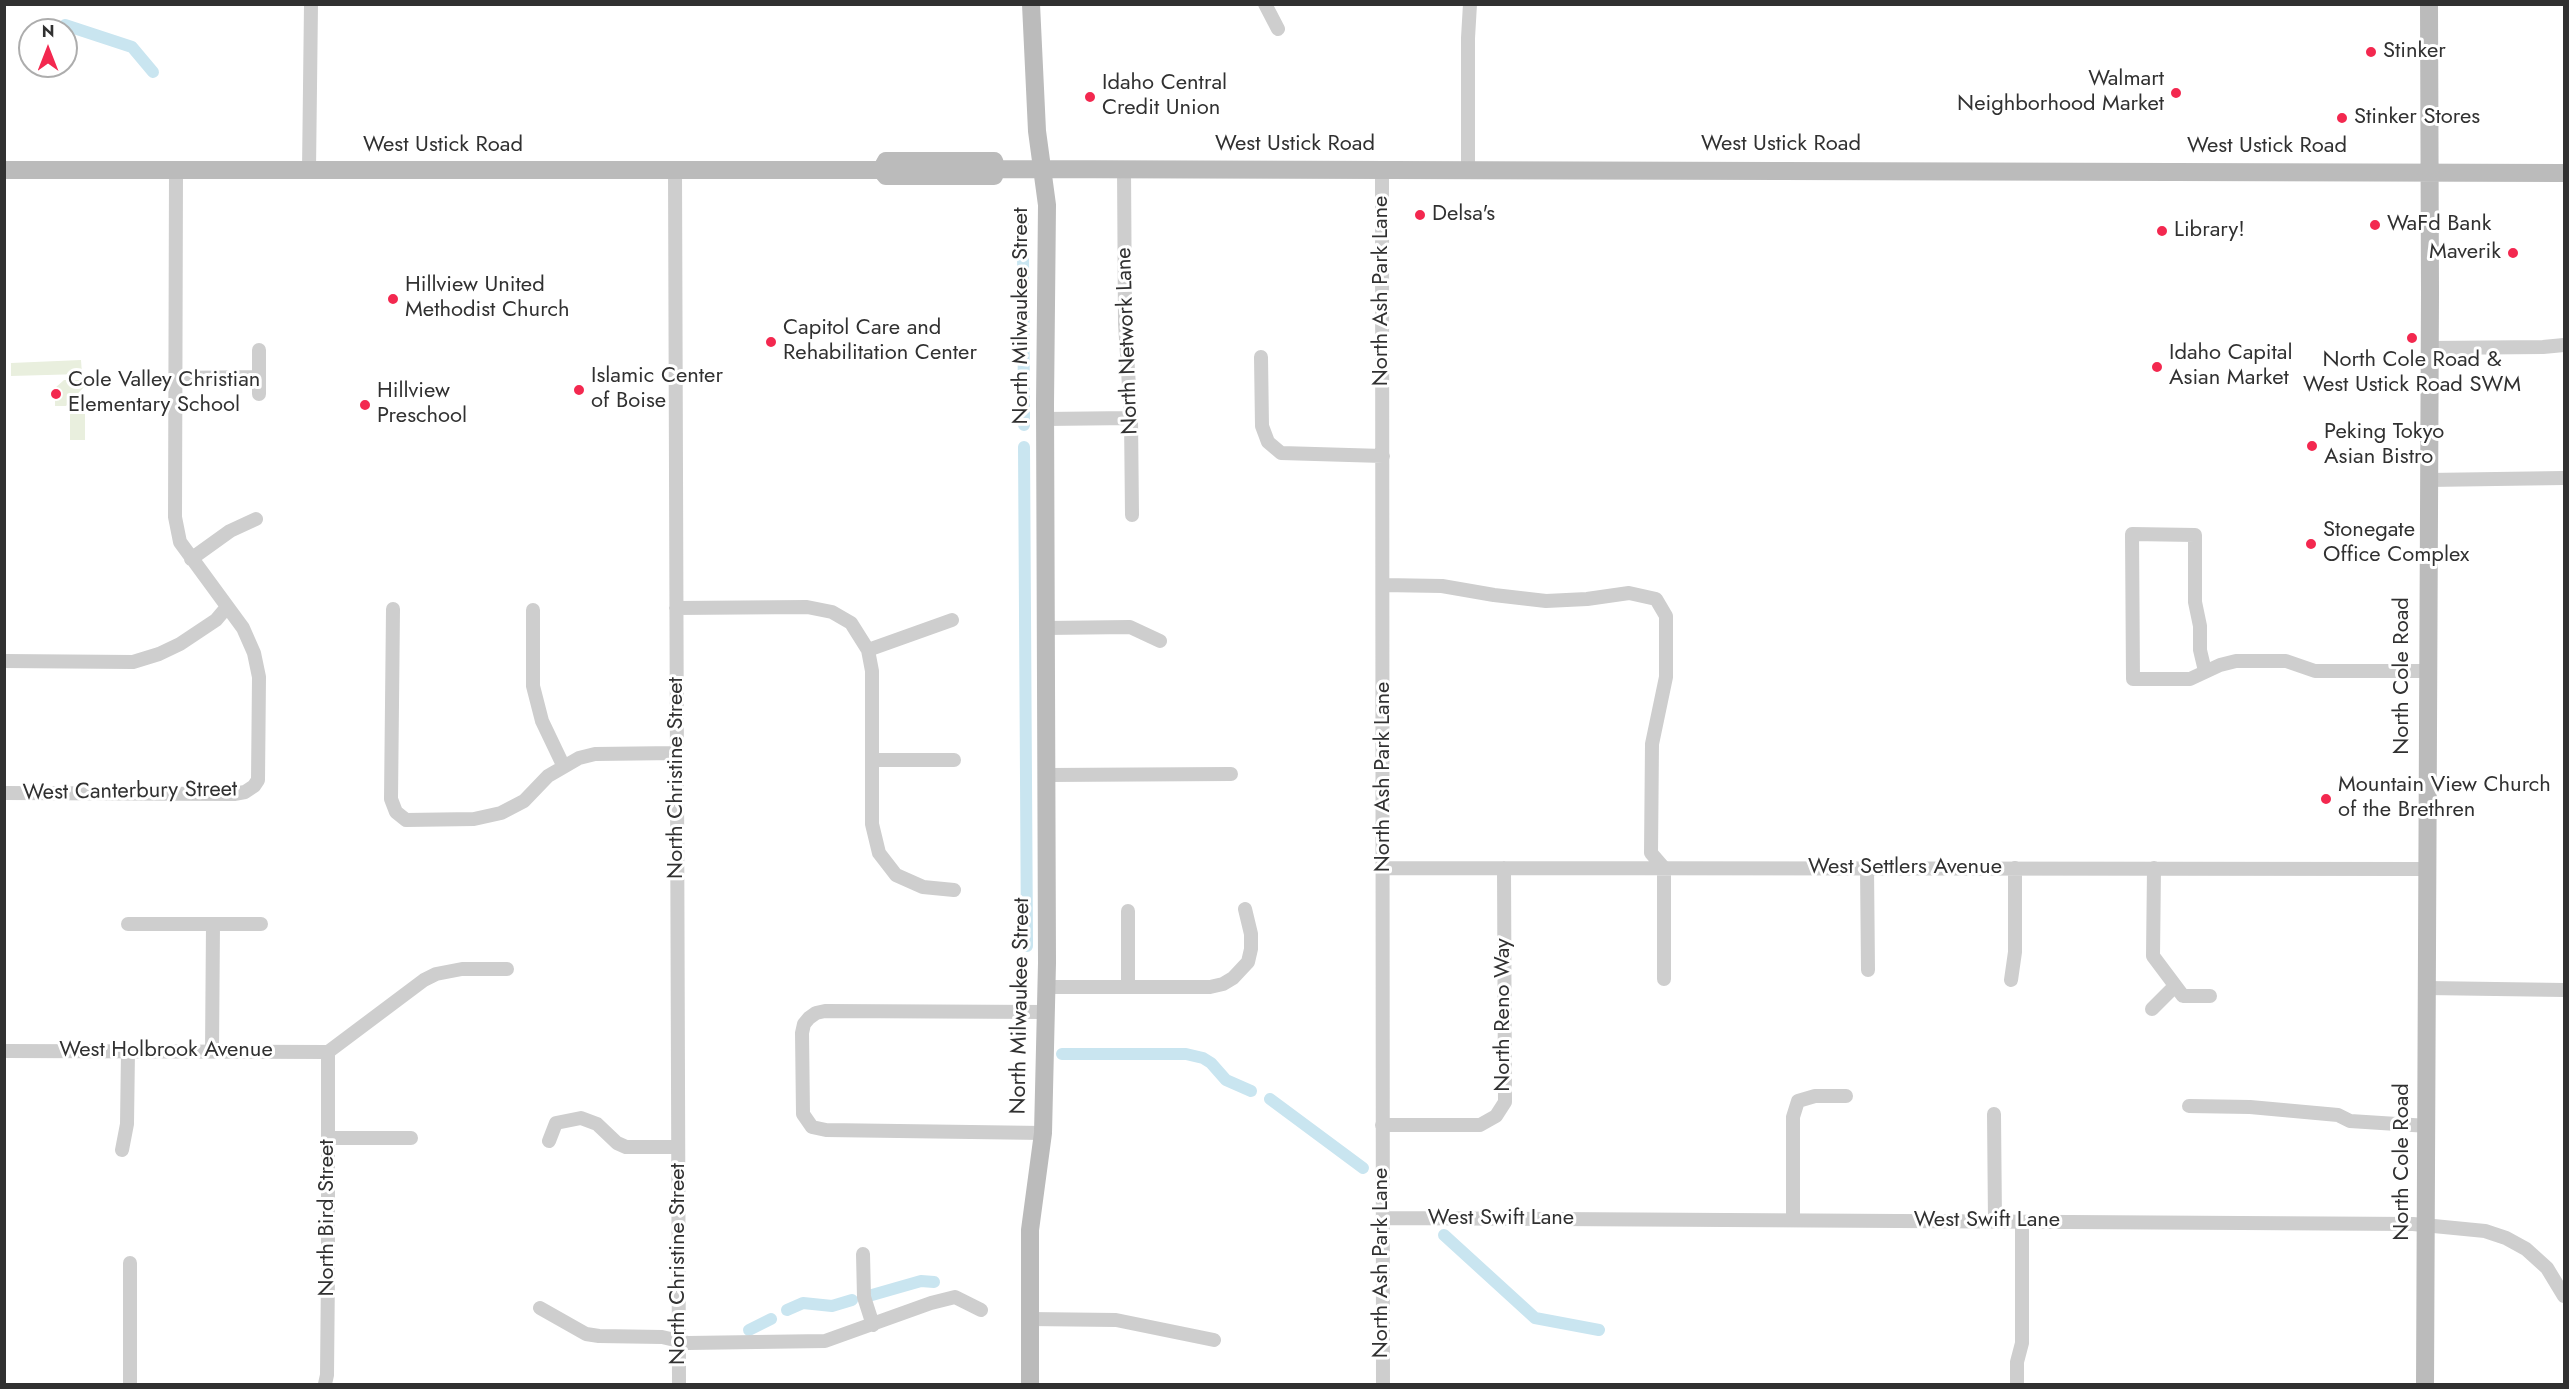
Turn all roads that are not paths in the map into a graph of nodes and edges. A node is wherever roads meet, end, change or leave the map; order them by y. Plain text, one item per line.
1 (311, 4) edge
2 (1031, 4) edge
3 (1265, 4) edge
4 (1470, 4) edge
5 (2429, 4) edge
6 (1278, 29) dead end
7 (1041, 168) junction
8 (1124, 168) junction
9 (1382, 169) junction
10 (1468, 169) junction
11 (4, 170) edge
12 (176, 170) junction
13 (309, 170) junction
14 (675, 171) junction
15 (2429, 172) junction
16 (2565, 172) edge
17 (2565, 345) edge
18 (2429, 348) junction
19 (259, 350) dead end
20 (1261, 357) dead end
21 (259, 377) junction
22 (176, 378) junction
23 (258, 394) dead end
24 (1131, 418) junction
25 (1045, 419) junction
26 (1383, 456) junction
27 (2565, 478) edge
28 (2428, 480) junction
29 (1132, 514) dead end
30 (256, 519) dead end
31 (191, 559) junction
32 (1383, 585) junction
33 (226, 607) junction
34 (676, 608) junction
35 (393, 609) dead end
36 (533, 610) dead end
37 (952, 620) dead end
38 (1046, 628) junction
39 (1160, 641) dead end
40 (868, 650) junction
41 (4, 661) edge
42 (2205, 671) junction
43 (2427, 671) junction
44 (677, 753) junction
45 (872, 760) junction
46 (954, 760) dead end
47 (563, 765) junction
48 (1231, 774) dead end
49 (1047, 775) junction
50 (4, 793) edge
51 (1384, 868) junction
52 (1504, 868) junction
53 (1664, 868) junction
54 (1867, 868) junction
55 (2015, 868) junction
56 (2154, 868) junction
57 (2427, 869) junction
58 (954, 890) dead end
59 (1245, 909) dead end
60 (1128, 911) dead end
61 (128, 924) dead end
62 (213, 924) junction
63 (261, 924) dead end
64 (507, 969) dead end
65 (1868, 970) dead end
66 (1664, 979) dead end
67 (2011, 980) dead end
68 (2175, 986) junction
69 (1046, 987) junction
70 (1128, 987) junction
71 (2427, 988) junction
72 (2565, 990) edge
73 (2210, 996) dead end
74 (2152, 1009) dead end
75 (1046, 1012) junction
76 (4, 1051) edge
77 (128, 1051) junction
78 (212, 1051) junction
79 (328, 1052) junction
80 (1846, 1096) dead end
81 (2189, 1106) dead end
82 (1994, 1114) dead end
83 (1382, 1125) junction
84 (2428, 1126) junction
85 (1043, 1133) junction
86 (328, 1138) junction
87 (411, 1138) dead end
88 (549, 1142) dead end
89 (678, 1147) junction
90 (122, 1150) dead end
91 (1382, 1218) junction
92 (1793, 1220) junction
93 (1995, 1222) junction
94 (2022, 1222) junction
95 (2427, 1226) junction
96 (863, 1254) dead end
97 (130, 1263) dead end
98 (2565, 1296) edge
99 (540, 1308) dead end
100 (981, 1310) dead end
101 (1029, 1319) junction
102 (873, 1325) junction
103 (680, 1341) junction
104 (1214, 1341) dead end
105 (130, 1384) edge
106 (325, 1384) edge
107 (679, 1384) edge
108 (1029, 1384) edge
109 (1383, 1384) edge
110 (2017, 1384) edge
111 (2425, 1384) edge

1 - 13 street
2 - 7 main road, North Milwaukee Street
3 - 6 street
4 - 10 street
5 - 15 main road, North Cole Road
7 - 8 main road, West Ustick Road
7 - 14 main road, West Ustick Road
7 - 25 main road, North Milwaukee Street
8 - 9 main road, West Ustick Road
8 - 24 street, North Network Lane
9 - 10 main road, West Ustick Road
9 - 26 street, North Ash Park Lane
10 - 15 main road, West Ustick Road
11 - 12 main road, West Ustick Road
12 - 13 main road, West Ustick Road
12 - 22 street
13 - 14 main road, West Ustick Road
14 - 34 street, North Christine Street
15 - 16 main road, West Ustick Road
15 - 18 main road, North Cole Road
17 - 18 street
18 - 28 main road, North Cole Road
19 - 21 street
20 - 26 street
21 - 22 street
21 - 23 street
22 - 31 street
24 - 25 street
24 - 29 street, North Network Lane
25 - 38 main road, North Milwaukee Street
26 - 32 street, North Ash Park Lane
27 - 28 street
28 - 43 main road, North Cole Road
30 - 31 street
31 - 33 street
32 - 51 street, North Ash Park Lane
32 - 53 street
33 - 41 street
33 - 50 street, West Canterbury Street
34 - 40 street
34 - 44 street, North Christine Street
35 - 47 street
36 - 47 street
37 - 40 street
38 - 39 street
38 - 49 main road, North Milwaukee Street
40 - 45 street
42 - 42 street
42 - 43 street
43 - 57 main road, North Cole Road
44 - 47 street
44 - 89 street, North Christine Street
45 - 46 street
45 - 58 street
48 - 49 street
49 - 69 main road, North Milwaukee Street
51 - 52 street, West Settlers Avenue
51 - 83 street, North Ash Park Lane
52 - 53 street, West Settlers Avenue
52 - 83 street, North Reno Way
53 - 54 street, West Settlers Avenue
53 - 66 street
54 - 55 street, West Settlers Avenue
54 - 65 street
55 - 56 street, West Settlers Avenue
55 - 67 street
56 - 57 street, West Settlers Avenue
56 - 68 street
57 - 71 main road, North Cole Road
59 - 70 street
60 - 70 street
61 - 62 street
62 - 63 street
62 - 78 street
64 - 79 street
68 - 73 street
68 - 74 street
69 - 70 street
69 - 75 main road, North Milwaukee Street
71 - 72 street
71 - 84 main road, North Cole Road
75 - 85 main road, North Milwaukee Street
75 - 85 street
76 - 77 street, West Holbrook Avenue
77 - 78 street, West Holbrook Avenue
77 - 90 street
78 - 79 street, West Holbrook Avenue
79 - 86 street, North Bird Street
80 - 92 street
81 - 84 street
82 - 93 street
83 - 91 street, North Ash Park Lane
84 - 95 main road, North Cole Road
85 - 101 main road, North Milwaukee Street
86 - 87 street
86 - 106 street, North Bird Street
88 - 89 street
89 - 103 street, North Christine Street
91 - 92 street, West Swift Lane
91 - 109 street, North Ash Park Lane
92 - 93 street, West Swift Lane
93 - 94 street, West Swift Lane
94 - 95 street, West Swift Lane
94 - 110 street
95 - 98 street, West Swift Lane
95 - 111 main road, North Cole Road
96 - 102 street
97 - 105 street
99 - 103 street
100 - 102 street
101 - 104 street
101 - 108 main road, North Milwaukee Street
102 - 103 street
103 - 107 street, North Christine Street

